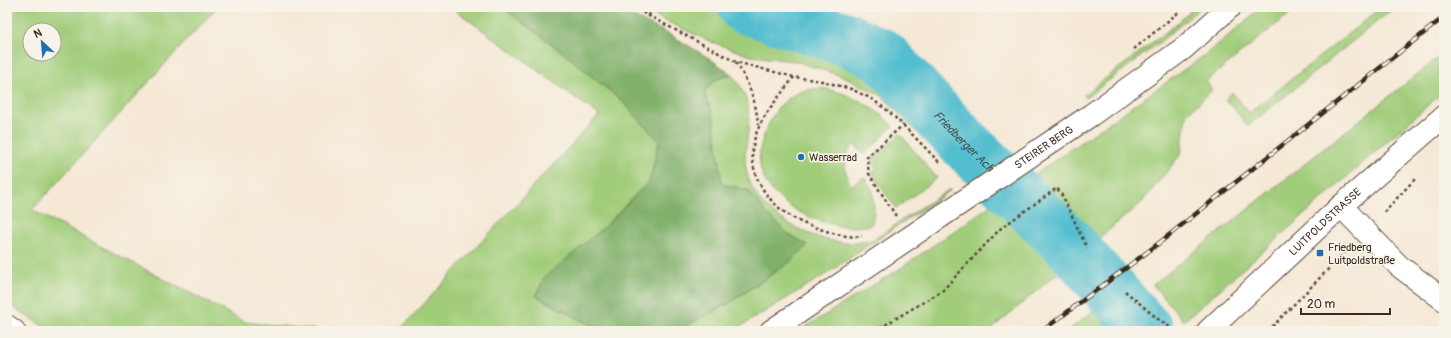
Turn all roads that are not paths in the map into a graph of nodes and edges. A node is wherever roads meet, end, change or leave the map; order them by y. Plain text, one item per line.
1 (1230, 7) edge
2 (1444, 116) edge
3 (1341, 206) junction
4 (1444, 300) edge
5 (7, 326) edge
6 (14, 331) edge
7 (770, 331) edge
8 (1208, 331) edge

1 - 7 street, STEIRER BERG, bridge
2 - 3 street, LUITPOLDSTRASSE
3 - 4 street
3 - 8 street, LUITPOLDSTRASSE
5 - 6 street

